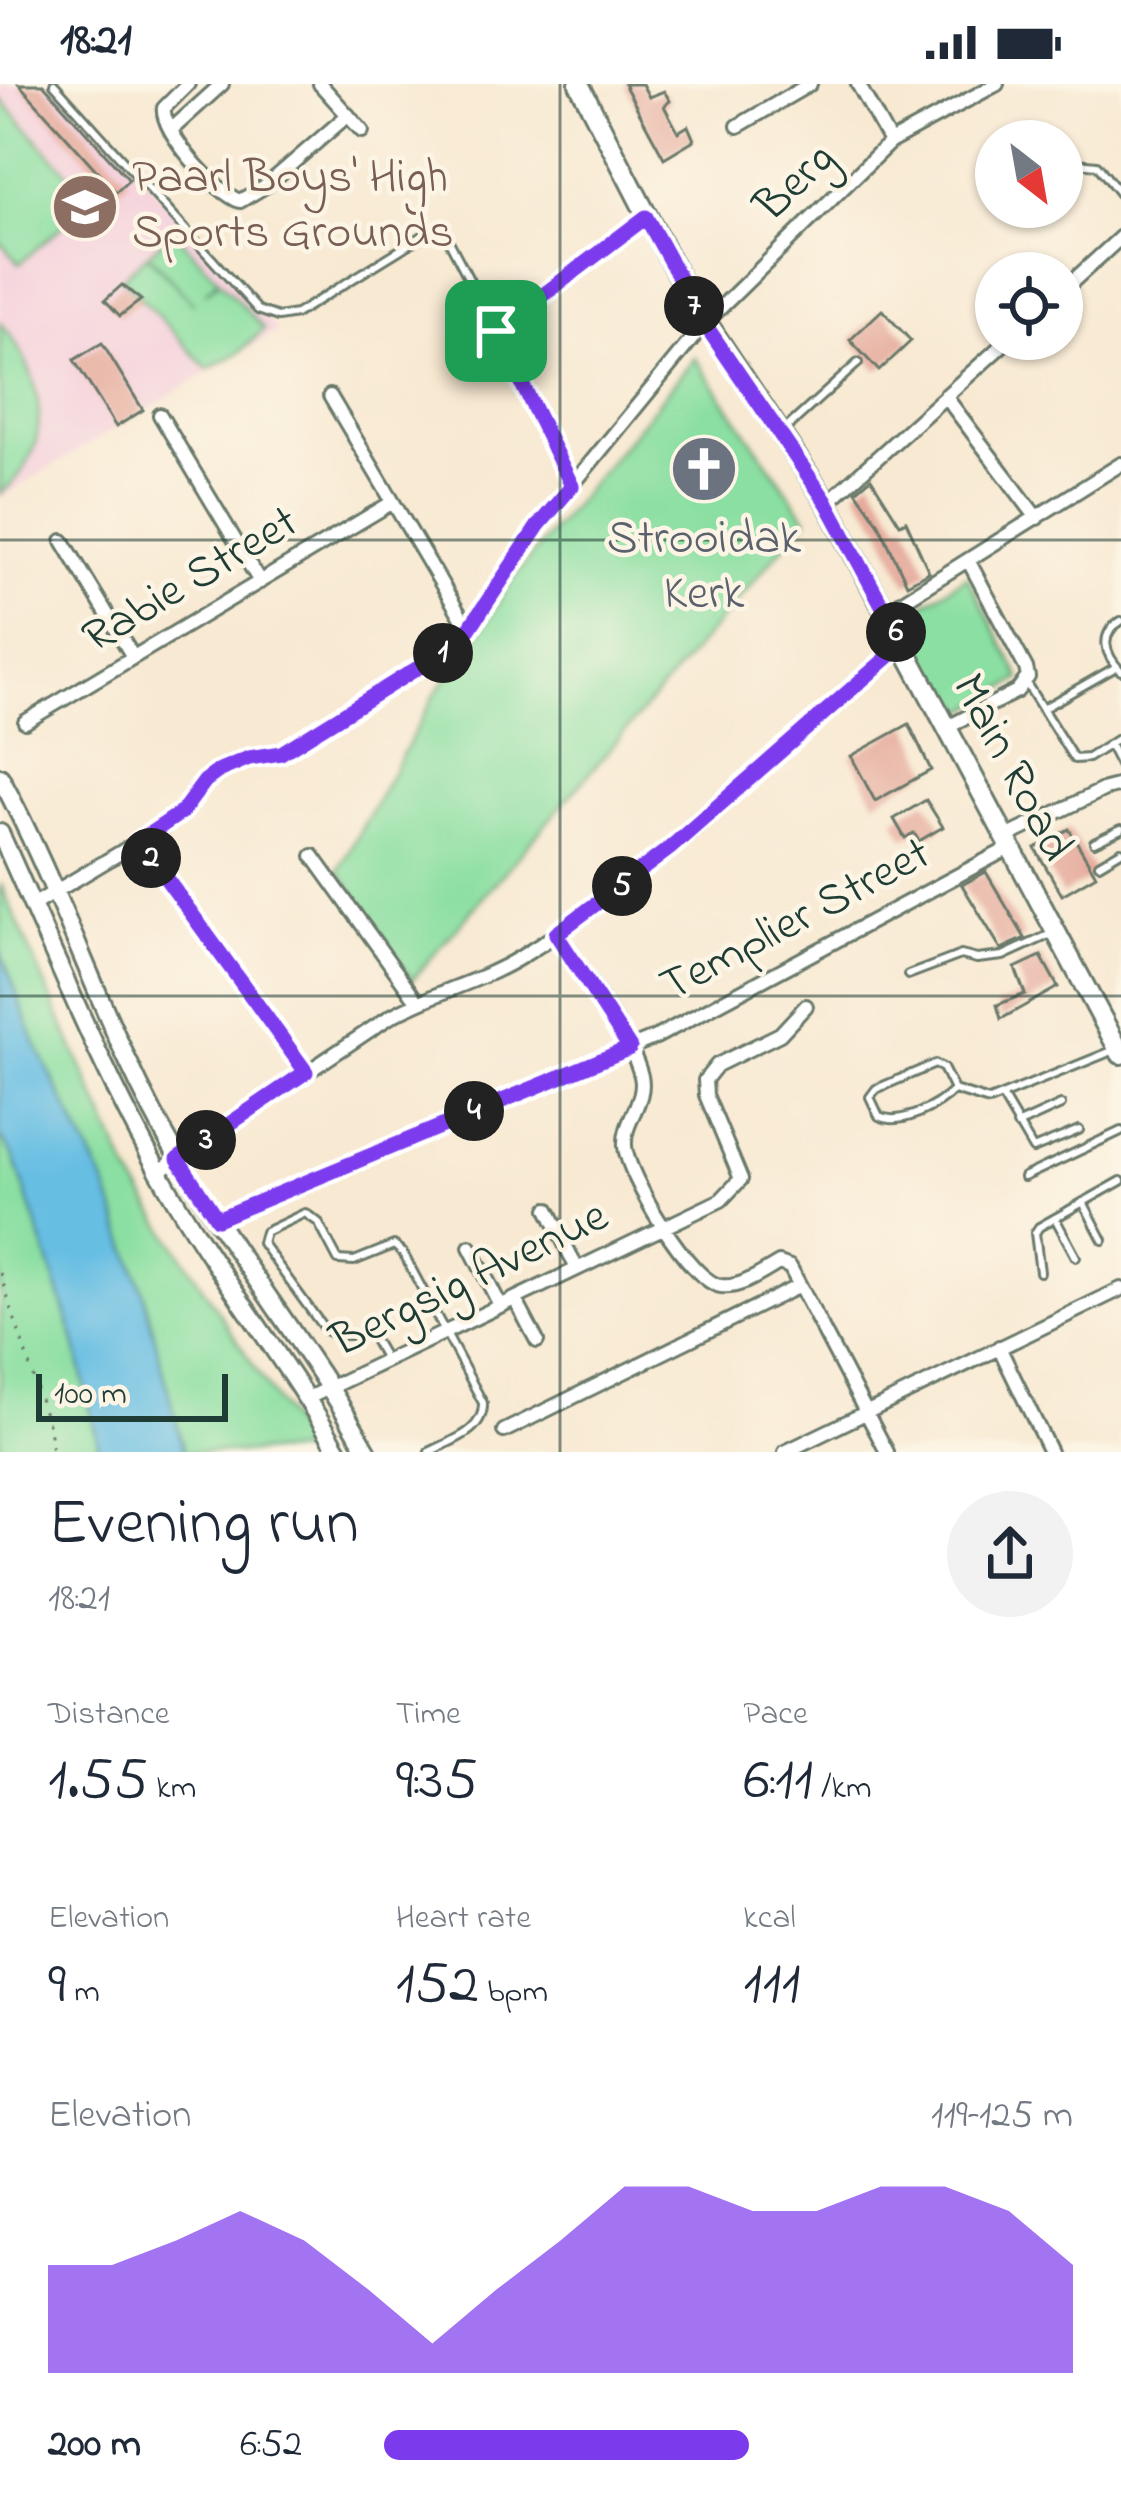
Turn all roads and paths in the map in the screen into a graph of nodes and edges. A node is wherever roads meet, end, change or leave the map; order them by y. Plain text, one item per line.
1 (54, 84) edge
2 (188, 84) edge
3 (222, 84) edge
4 (579, 84) edge
5 (810, 84) edge
6 (858, 84) edge
7 (997, 84) edge
8 (326, 86) edge
9 (348, 115) junction
10 (738, 126) dead end
11 (170, 130) junction
12 (362, 131) dead end
13 (890, 142) junction
14 (1083, 164) edge
15 (1121, 195) edge
16 (646, 217) junction
17 (1121, 238) edge
18 (1083, 272) edge
19 (704, 323) junction
20 (496, 331) junction
21 (985, 360) edge
22 (858, 363) dead end
23 (330, 396) dead end
24 (945, 396) junction
25 (160, 415) dead end
26 (780, 434) junction
27 (1121, 464) edge
28 (572, 486) junction
29 (393, 502) junction
30 (827, 503) junction
31 (1037, 518) junction
32 (63, 541) dead end
33 (968, 560) junction
34 (260, 582) junction
35 (885, 612) junction
36 (1121, 620) edge
37 (469, 629) junction
38 (903, 644) junction
39 (133, 658) junction
40 (1119, 669) edge
41 (1026, 683) junction
42 (1042, 710) junction
43 (26, 722) dead end
44 (946, 728) junction
45 (1121, 736) edge
46 (1110, 746) junction
47 (1121, 767) edge
48 (0, 777) edge
49 (1121, 785) edge
50 (1121, 829) edge
51 (0, 833) edge
52 (139, 841) junction
53 (1094, 842) dead end
54 (1007, 843) junction
55 (1121, 851) edge
56 (313, 856) dead end
57 (1099, 864) dead end
58 (54, 894) junction
59 (33, 904) junction
60 (1054, 933) junction
61 (556, 934) junction
62 (908, 975) dead end
63 (417, 1001) junction
64 (806, 1006) dead end
65 (630, 1048) junction
66 (1120, 1051) edge
67 (306, 1072) junction
68 (954, 1090) junction
69 (1003, 1098) junction
70 (1060, 1105) dead end
71 (1017, 1125) junction
72 (1079, 1130) dead end
73 (1121, 1131) edge
74 (178, 1159) junction
75 (158, 1172) junction
76 (1024, 1177) dead end
77 (1121, 1181) edge
78 (1083, 1202) junction
79 (548, 1209) dead end
80 (1055, 1218) junction
81 (217, 1219) junction
82 (662, 1228) junction
83 (1103, 1240) dead end
84 (470, 1247) dead end
85 (1076, 1258) dead end
86 (577, 1269) junction
87 (1040, 1272) dead end
88 (0, 1273) edge
89 (800, 1286) junction
90 (1121, 1288) edge
91 (514, 1299) junction
92 (500, 1305) junction
93 (446, 1331) junction
94 (537, 1341) dead end
95 (999, 1347) junction
96 (386, 1360) junction
97 (331, 1386) junction
98 (308, 1398) junction
99 (866, 1411) junction
100 (504, 1431) dead end
101 (52, 1452) edge
102 (339, 1452) edge
103 (368, 1452) edge
104 (429, 1452) edge
105 (785, 1452) edge
106 (887, 1452) edge
107 (1050, 1452) edge

1 - 20 lane
2 - 11 street
3 - 11 street
4 - 16 main road, Main Road
5 - 10 street
6 - 13 street, Berg
7 - 13 street
8 - 9 street
9 - 11 street
9 - 12 street
13 - 19 street, Berg
14 - 15 lane
16 - 19 main road, Main Road
16 - 20 street
17 - 18 street
19 - 26 main road, Main Road
19 - 28 street, Berg
20 - 28 street
21 - 24 street
22 - 26 lane
23 - 29 street
24 - 30 street
24 - 31 street
25 - 34 street
26 - 30 main road, Main Road
27 - 31 street
28 - 37 street, Berg
29 - 34 street, Rabie Street
29 - 37 street
30 - 35 main road, Main Road
31 - 33 street
32 - 39 street
33 - 35 street
33 - 41 street
34 - 39 street, Rabie Street
35 - 38 main road, Main Road
36 - 40 lane
37 - 52 street, Berg
38 - 44 main road, Main Road
38 - 61 street
39 - 43 street, Rabie Street
40 - 42 lane
41 - 42 lane
41 - 44 street
42 - 46 lane
44 - 54 main road, Main Road
45 - 46 lane
46 - 47 lane
48 - 58 street
49 - 54 street, Templier Street
50 - 53 lane
51 - 59 street
52 - 58 street, Berg
52 - 67 street
54 - 60 main road, Main Road
54 - 65 street, Templier Street
55 - 57 lane
56 - 63 street
58 - 59 street, Berg
58 - 74 street
59 - 75 street
60 - 62 lane
60 - 66 main road, Main Road
61 - 63 street
61 - 65 street
63 - 67 street
64 - 82 street, Bergsig Avenue
65 - 81 street, Templier Street
65 - 82 street
66 - 69 lane
67 - 74 street
68 - 68 lane
68 - 69 lane
69 - 71 lane
70 - 71 lane
71 - 72 lane
73 - 76 lane
74 - 75 street
74 - 81 street
75 - 98 street
77 - 78 lane
78 - 80 lane
78 - 83 lane
79 - 86 street
80 - 85 lane
80 - 87 lane
81 - 97 street
82 - 86 street, Bergsig Avenue
82 - 89 street
84 - 92 street
86 - 91 street, Bergsig Avenue
88 - 101 path
89 - 99 street
89 - 100 street
90 - 95 street
91 - 92 street, Bergsig Avenue
91 - 94 street
92 - 93 street, Bergsig Avenue
93 - 96 street, Bergsig Avenue
93 - 96 lane
93 - 104 lane
95 - 99 street
95 - 107 street
96 - 97 street, Bergsig Avenue
97 - 98 street, Bergsig Avenue
97 - 103 street
98 - 102 street
99 - 105 street
99 - 106 street

